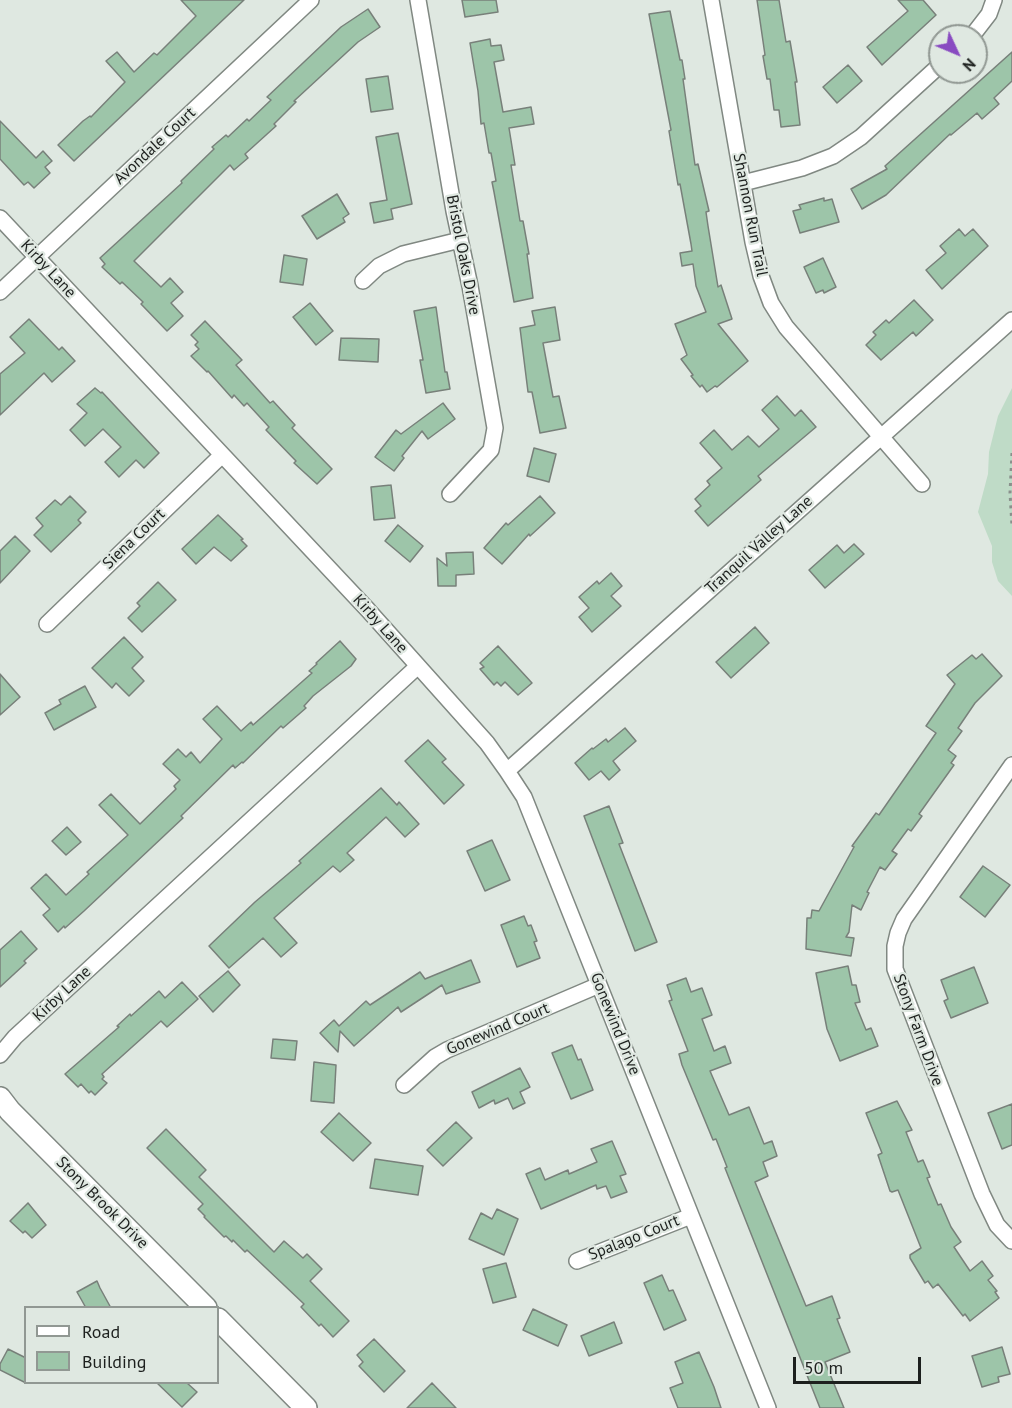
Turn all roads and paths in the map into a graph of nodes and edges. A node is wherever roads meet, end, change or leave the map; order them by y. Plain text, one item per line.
1 (311, 0) edge
2 (418, 0) edge
3 (711, 0) edge
4 (994, 0) edge
5 (981, 24) edge
6 (928, 76) edge
7 (743, 183) junction
8 (0, 218) edge
9 (460, 240) junction
10 (37, 256) junction
11 (363, 281) dead end
12 (0, 292) edge
13 (1012, 320) edge
14 (881, 437) junction
15 (1012, 453) edge
16 (222, 455) junction
17 (922, 484) dead end
18 (450, 494) dead end
19 (1012, 526) edge
20 (47, 624) dead end
21 (418, 666) junction
22 (1012, 765) edge
23 (507, 771) junction
24 (599, 985) junction
25 (0, 1055) edge
26 (404, 1085) dead end
27 (0, 1098) edge
28 (691, 1216) junction
29 (1012, 1241) edge
30 (577, 1261) dead end
31 (204, 1306) edge
32 (219, 1320) edge
33 (306, 1408) edge
34 (768, 1408) edge

1 - 10 street, Avondale Court
2 - 9 street, Bristol Oaks Drive
3 - 7 street, Shannon Run Trail
4 - 5 street
6 - 7 street
7 - 14 street, Shannon Run Trail
8 - 10 street, Kirby Lane
9 - 11 street
9 - 18 street, Bristol Oaks Drive
10 - 12 street, Avondale Court
10 - 16 street, Kirby Lane
13 - 14 street, Tranquil Valley Lane
14 - 17 street, Shannon Run Trail
14 - 23 street, Tranquil Valley Lane
15 - 19 path
16 - 20 street, Siena Court
16 - 21 street, Kirby Lane
21 - 23 street, Gonewind Drive
21 - 25 street, Kirby Lane
22 - 29 street, Stony Farm Drive
23 - 24 street, Gonewind Drive
24 - 26 street, Gonewind Court
24 - 28 street, Gonewind Drive
27 - 31 street, Stony Brook Drive
28 - 30 street, Spalago Court
28 - 34 street, Gonewind Drive
32 - 33 street

